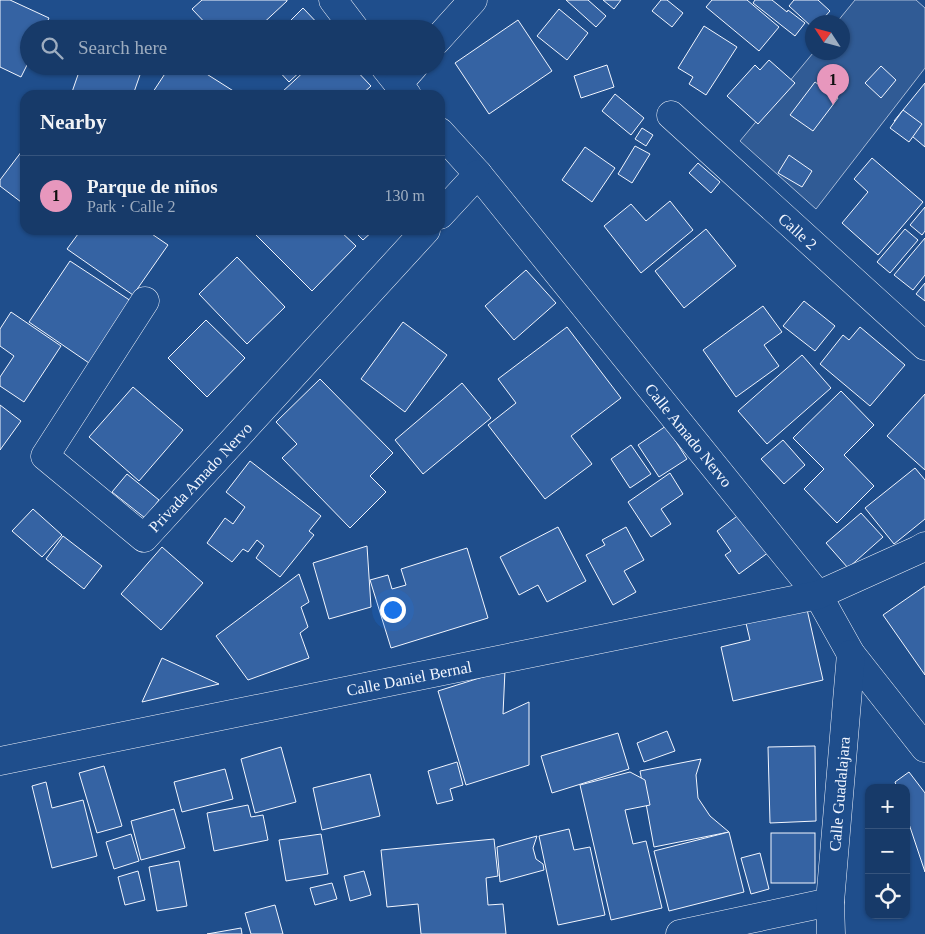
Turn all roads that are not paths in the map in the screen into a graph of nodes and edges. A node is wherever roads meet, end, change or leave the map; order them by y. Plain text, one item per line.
1 (333, 0) edge
2 (473, 0) edge
3 (348, 20) edge
4 (445, 31) edge
5 (671, 115) dead end
6 (445, 138) edge
7 (478, 174) junction
8 (445, 210) edge
9 (421, 235) edge
10 (145, 301) dead end
11 (925, 346) edge
12 (925, 546) edge
13 (818, 595) junction
14 (851, 654) junction
15 (925, 748) edge
16 (0, 761) edge
17 (830, 902) junction
18 (680, 934) edge
19 (831, 934) edge

1 - 3 street
2 - 4 street
5 - 11 street, Calle 2
6 - 7 street, Calle Amado Nervo
7 - 8 street
7 - 13 street, Calle Amado Nervo
9 - 10 street, Privada Amado Nervo
12 - 13 street, Calle Daniel Bernal
13 - 14 street, Calle Amado Nervo
13 - 16 street, Calle Daniel Bernal
14 - 15 street, Calle Amado Nervo
14 - 17 street, Calle Guadalajara
17 - 18 street
17 - 19 street, Calle Guadalajara

